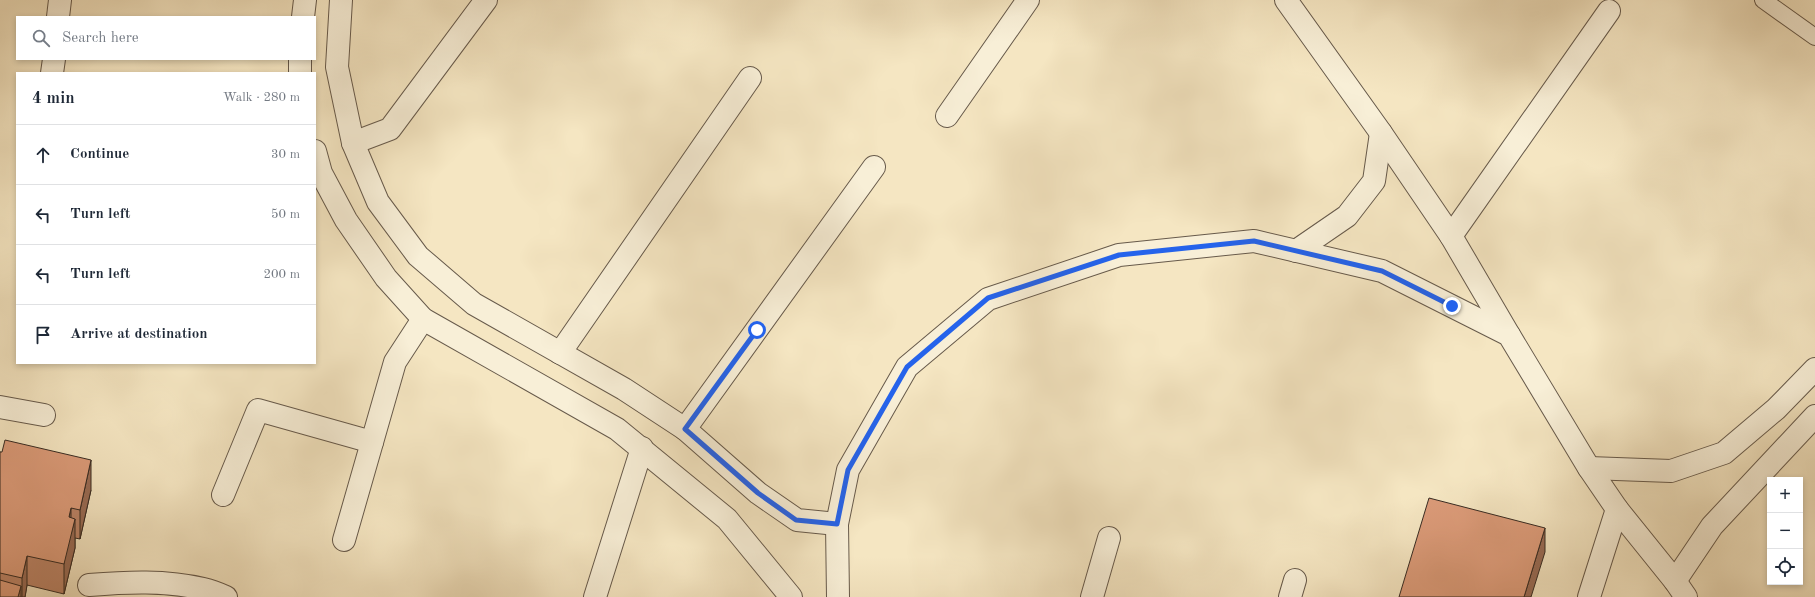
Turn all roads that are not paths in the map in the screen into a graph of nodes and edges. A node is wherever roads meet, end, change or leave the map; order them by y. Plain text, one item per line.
1 (60, 0) edge
2 (305, 0) edge
3 (341, 0) edge
4 (486, 0) edge
5 (1028, 0) edge
6 (1286, 0) edge
7 (1763, 0) edge
8 (1609, 11) dead end
9 (58, 16) edge
10 (303, 16) edge
11 (1815, 37) edge
12 (54, 60) edge
13 (300, 60) edge
14 (52, 72) edge
15 (300, 72) edge
16 (750, 78) dead end
17 (946, 116) dead end
18 (1381, 133) junction
19 (353, 143) junction
20 (316, 159) edge
21 (874, 167) dead end
22 (318, 174) edge
23 (1451, 236) junction
24 (1296, 251) junction
25 (423, 319) junction
26 (1509, 334) junction
27 (560, 353) junction
28 (1815, 369) edge
29 (0, 406) edge
30 (44, 415) dead end
31 (1815, 416) edge
32 (685, 429) junction
33 (372, 442) junction
34 (642, 448) junction
35 (1589, 468) junction
36 (223, 495) dead end
37 (1617, 509) junction
38 (837, 524) junction
39 (1109, 538) dead end
40 (344, 540) dead end
41 (89, 585) dead end
42 (1680, 589) edge
43 (226, 597) edge
44 (595, 597) edge
45 (791, 597) edge
46 (838, 597) edge
47 (1092, 597) edge
48 (1589, 597) edge

1 - 9 street
2 - 10 street
3 - 19 street
4 - 19 street
5 - 17 street
6 - 18 street
7 - 11 lane
8 - 23 street
12 - 14 street
13 - 15 street
16 - 27 street
18 - 23 street
18 - 24 street
19 - 27 street
20 - 22 street
21 - 32 street
22 - 25 street
23 - 26 street
24 - 26 street
24 - 38 street
25 - 33 street
25 - 34 street
26 - 35 street
27 - 32 street
28 - 35 street
29 - 30 street
31 - 42 street
32 - 38 street
33 - 36 street
33 - 40 street
34 - 44 street
34 - 45 street
35 - 37 street
37 - 42 street
37 - 48 street
38 - 46 street
39 - 47 street
41 - 43 street

